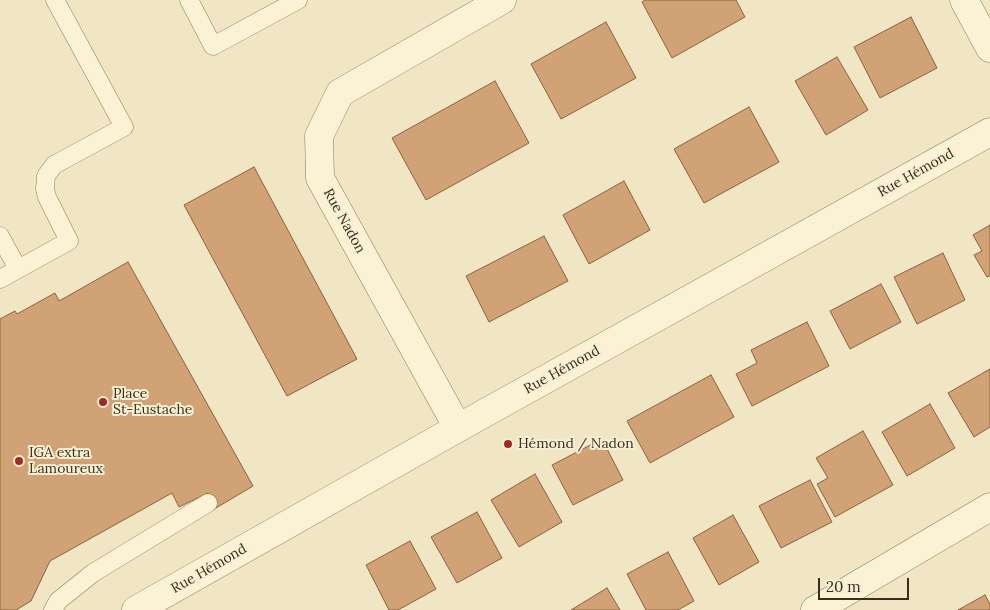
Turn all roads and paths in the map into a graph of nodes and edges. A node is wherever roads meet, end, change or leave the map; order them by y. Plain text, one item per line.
1 (54, 0) edge
2 (189, 0) edge
3 (298, 0) edge
4 (502, 0) edge
5 (964, 0) edge
6 (990, 48) edge
7 (990, 132) edge
8 (0, 236) edge
9 (18, 269) junction
10 (0, 279) edge
11 (458, 428) junction
12 (208, 503) dead end
13 (990, 507) edge
14 (53, 610) edge
15 (136, 610) edge
16 (815, 610) edge

1 - 9 lane
2 - 3 lane
4 - 11 street, Rue Nadon
5 - 6 street
7 - 11 street, Rue Hémond
8 - 9 lane
9 - 10 lane
11 - 15 street, Rue Hémond
12 - 14 lane
13 - 16 street

